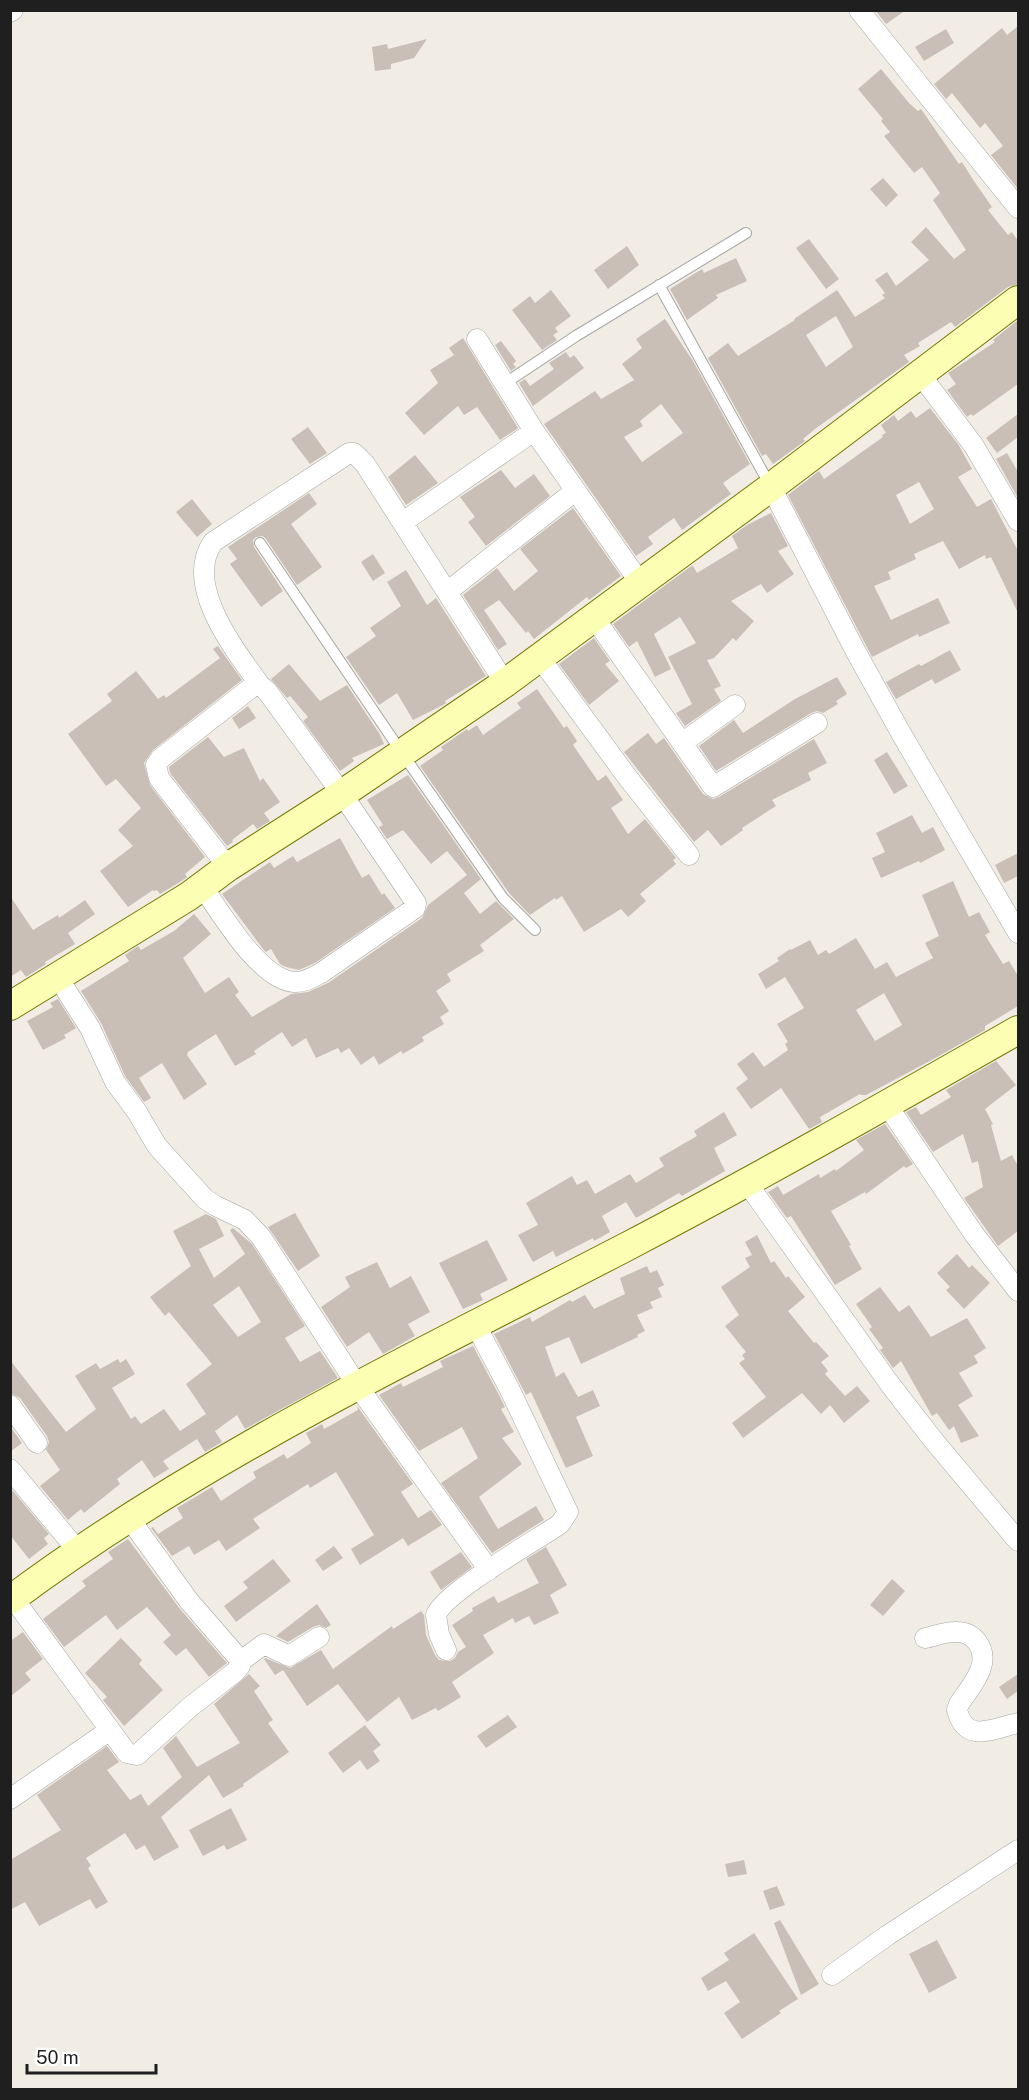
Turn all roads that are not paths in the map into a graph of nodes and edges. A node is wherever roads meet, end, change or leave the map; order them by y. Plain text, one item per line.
1 (859, 10) edge
2 (1018, 208) edge
3 (746, 233) dead end
4 (659, 285) junction
5 (1018, 300) edge
6 (477, 339) dead end
7 (920, 374) junction
8 (504, 384) junction
9 (534, 431) junction
10 (771, 487) junction
11 (575, 491) junction
12 (1018, 521) edge
13 (403, 522) junction
14 (260, 543) dead end
15 (641, 584) junction
16 (447, 592) junction
17 (594, 618) junction
18 (540, 658) junction
19 (505, 683) junction
20 (260, 685) junction
21 (735, 705) dead end
22 (817, 723) dead end
23 (682, 743) junction
24 (402, 753) junction
25 (342, 794) junction
26 (689, 855) dead end
27 (228, 867) junction
28 (202, 886) junction
29 (535, 930) dead end
30 (1018, 933) edge
31 (57, 976) junction
32 (10, 1006) edge
33 (1018, 1030) edge
34 (887, 1105) junction
35 (747, 1183) junction
36 (1018, 1291) edge
37 (475, 1324) junction
38 (357, 1385) junction
39 (10, 1405) edge
40 (37, 1443) dead end
41 (10, 1469) edge
42 (129, 1518) junction
43 (1018, 1541) edge
44 (78, 1551) junction
45 (489, 1570) junction
46 (12, 1599) edge
47 (319, 1637) dead end
48 (925, 1638) dead end
49 (446, 1650) dead end
50 (241, 1660) junction
51 (1018, 1724) edge
52 (110, 1730) junction
53 (10, 1800) edge
54 (1018, 1850) edge
55 (832, 1975) dead end

1 - 2 street
3 - 4 lane
4 - 8 lane
4 - 10 lane
5 - 7 street
6 - 8 street
7 - 10 street
7 - 12 street
8 - 9 street
9 - 11 street
9 - 13 street
10 - 15 street
10 - 30 street
11 - 15 street
11 - 16 street
13 - 16 street
13 - 20 street
14 - 24 lane
15 - 17 street
16 - 19 street
17 - 18 street
17 - 23 street
18 - 19 street
18 - 26 street
19 - 24 street
20 - 25 street
20 - 27 street
21 - 23 street
22 - 23 street
24 - 25 street
24 - 29 lane
25 - 27 street
25 - 28 street
27 - 28 street
28 - 31 street
31 - 32 street
31 - 38 street
33 - 34 street
34 - 35 street
34 - 36 street
35 - 37 street
35 - 43 street
37 - 38 street
37 - 45 street
38 - 42 street
38 - 45 street
39 - 40 street
41 - 44 street
42 - 44 street
42 - 50 street
44 - 46 street
45 - 49 street
46 - 52 street
47 - 50 street
48 - 51 street
50 - 52 street
52 - 53 street
54 - 55 street

